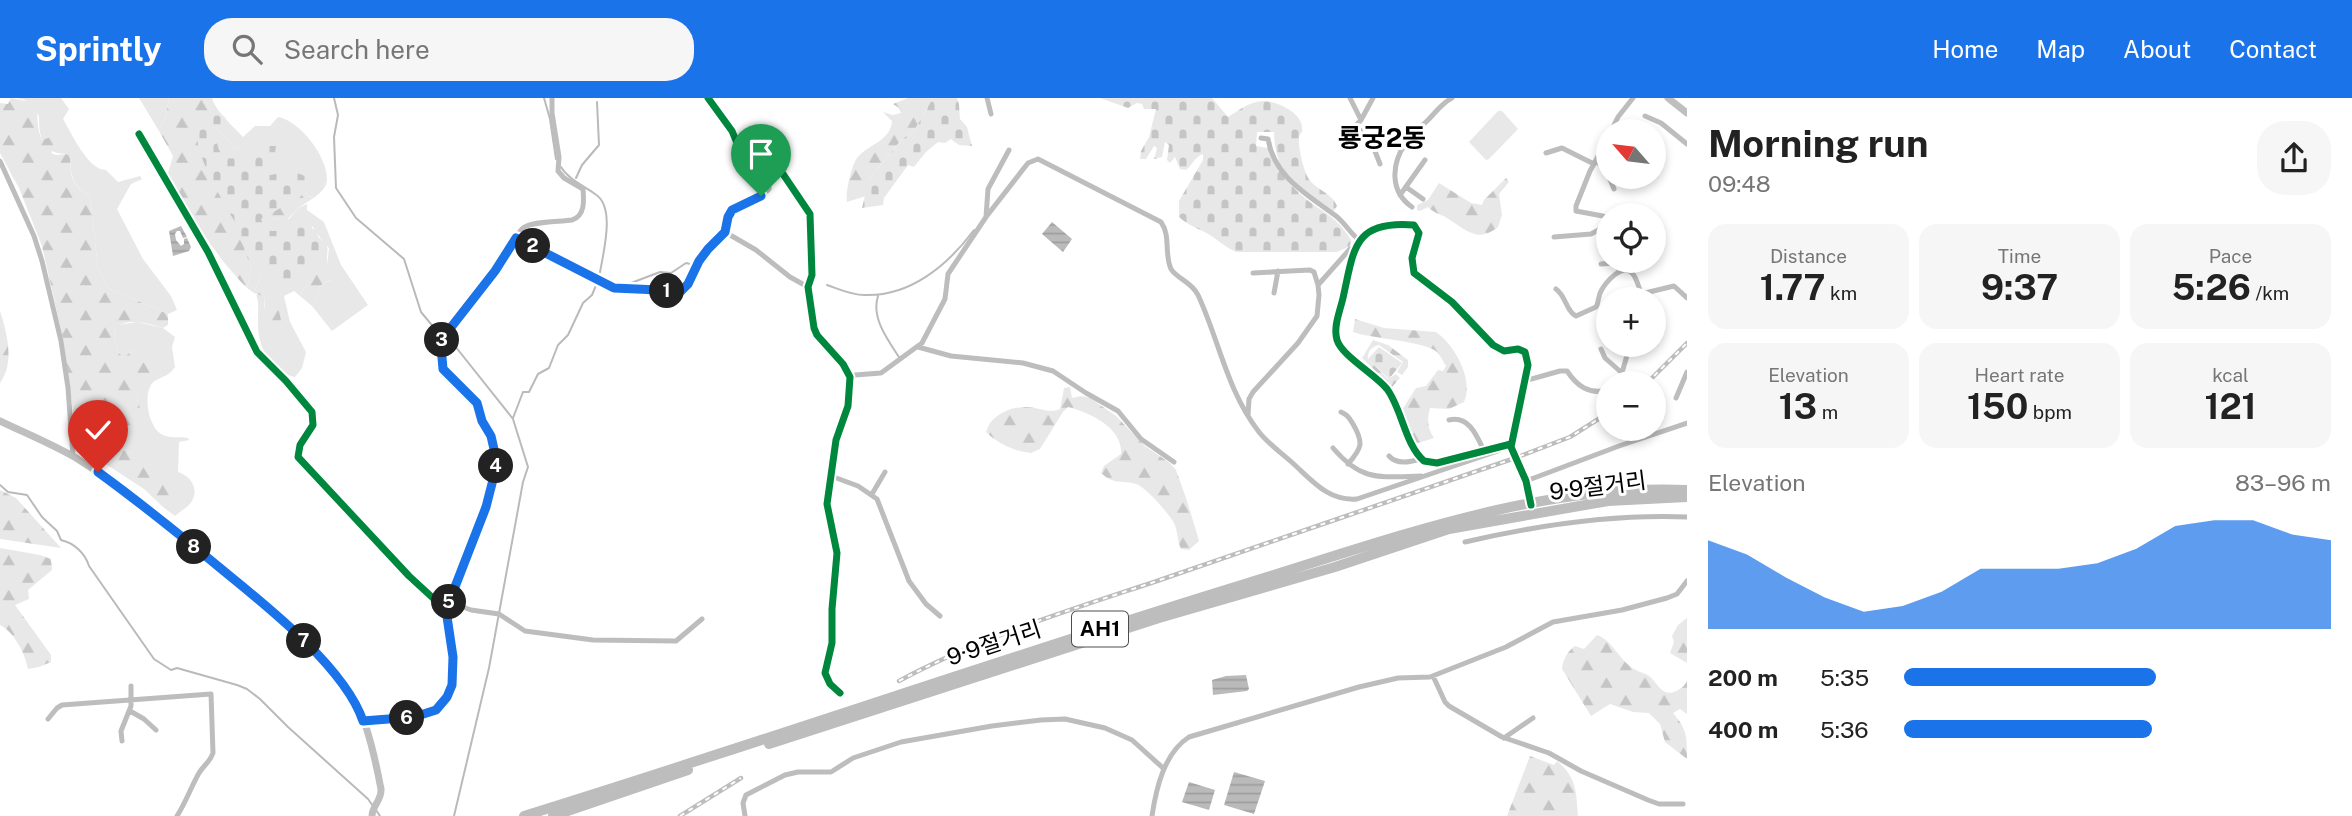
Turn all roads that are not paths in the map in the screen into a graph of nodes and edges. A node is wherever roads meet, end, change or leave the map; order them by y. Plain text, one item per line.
1 (708, 98) edge
2 (987, 98) edge
3 (1350, 98) edge
4 (1373, 98) edge
5 (1451, 98) edge
6 (1633, 98) edge
7 (1668, 98) edge
8 (551, 100) edge
9 (1687, 113) edge
10 (991, 114) dead end
11 (1645, 116) dead end
12 (1617, 119) edge
13 (1361, 120) junction
14 (1356, 126) junction
15 (139, 134) dead end
16 (1345, 137) dead end
17 (1261, 138) dead end
18 (1687, 144) edge
19 (1009, 150) dead end
20 (1546, 153) dead end
21 (742, 155) junction
22 (1425, 160) dead end
23 (0, 161) edge
24 (1595, 162) joint
25 (1380, 164) dead end
26 (1406, 187) junction
27 (1400, 195) junction
28 (1423, 199) dead end
29 (1412, 207) dead end
30 (1596, 215) edge
31 (986, 217) junction
32 (1596, 231) edge
33 (725, 232) junction
34 (1554, 237) dead end
35 (516, 238) junction
36 (1357, 243) junction
37 (1278, 271) junction
38 (1253, 273) dead end
39 (1618, 273) edge
40 (1632, 273) edge
41 (1318, 285) junction
42 (808, 287) junction
43 (1556, 289) dead end
44 (1274, 293) dead end
45 (1687, 298) edge
46 (918, 347) junction
47 (1605, 357) edge
48 (1620, 371) edge
49 (1687, 372) edge
50 (850, 377) junction
51 (1524, 382) junction
52 (1596, 392) edge
53 (1676, 398) dead end
54 (1341, 412) dead end
55 (1248, 415) junction
56 (1449, 420) dead end
57 (0, 421) edge
58 (1687, 423) edge
59 (1511, 445) junction
60 (1333, 448) dead end
61 (1484, 451) junction
62 (73, 456) junction
63 (1389, 456) dead end
64 (1421, 459) junction
65 (1174, 462) dead end
66 (1348, 464) junction
67 (885, 472) dead end
68 (1427, 475) junction
69 (831, 476) junction
70 (1526, 481) junction
71 (1687, 490) edge
72 (872, 494) junction
73 (1687, 497) edge
74 (1531, 505) junction
75 (1687, 581) edge
76 (449, 601) junction
77 (446, 610) junction
78 (940, 616) dead end
79 (702, 619) dead end
80 (1433, 676) junction
81 (131, 686) dead end
82 (840, 693) dead end
83 (132, 699) junction
84 (130, 711) junction
85 (1533, 718) dead end
86 (48, 719) dead end
87 (363, 721) junction
88 (156, 730) dead end
89 (1504, 738) junction
90 (122, 741) dead end
91 (1163, 768) junction
92 (1683, 804) dead end
93 (374, 810) edge
94 (177, 816) edge
95 (524, 816) edge
96 (553, 816) edge
97 (744, 816) edge
98 (1152, 816) edge

1 - 21 street
2 - 10 street
3 - 13 street
4 - 13 street
5 - 27 street
6 - 12 street
7 - 9 street
8 - 35 street
11 - 18 street
13 - 14 street
14 - 16 street
14 - 25 street
15 - 77 street
17 - 36 street
19 - 31 street
20 - 24 street
21 - 33 street
21 - 42 street
22 - 26 street
23 - 62 street
24 - 30 street
26 - 27 street
26 - 28 street
27 - 29 street
31 - 46 street
31 - 55 street
32 - 34 street
33 - 35 street
33 - 42 street
35 - 76 street
36 - 41 street
36 - 51 street
36 - 64 street
37 - 38 street
37 - 41 street
37 - 44 street
39 - 43 street
40 - 45 street
41 - 55 street
42 - 50 street
46 - 50 street
46 - 65 street
47 - 48 street
49 - 53 street
50 - 69 street
51 - 52 street
51 - 59 street
54 - 66 street
55 - 68 street
56 - 61 street
57 - 62 street
58 - 70 street
59 - 61 street
59 - 68 street
59 - 70 street
60 - 66 street
61 - 64 street
62 - 87 street
63 - 64 street
66 - 68 street
67 - 72 street
69 - 72 street
69 - 82 street
70 - 74 street
71 - 74 highway, 9·9절거리 / AH1
72 - 78 street
73 - 96 highway, 9·9절거리 / AH1
74 - 95 highway, 9·9절거리 / AH1
75 - 80 street
76 - 77 street
76 - 79 street
77 - 87 street
80 - 89 street
80 - 91 street
81 - 83 street
83 - 84 street
83 - 86 street
83 - 94 street
84 - 88 street
84 - 90 street
85 - 89 street
87 - 93 street
89 - 92 street
91 - 97 street
91 - 98 street

